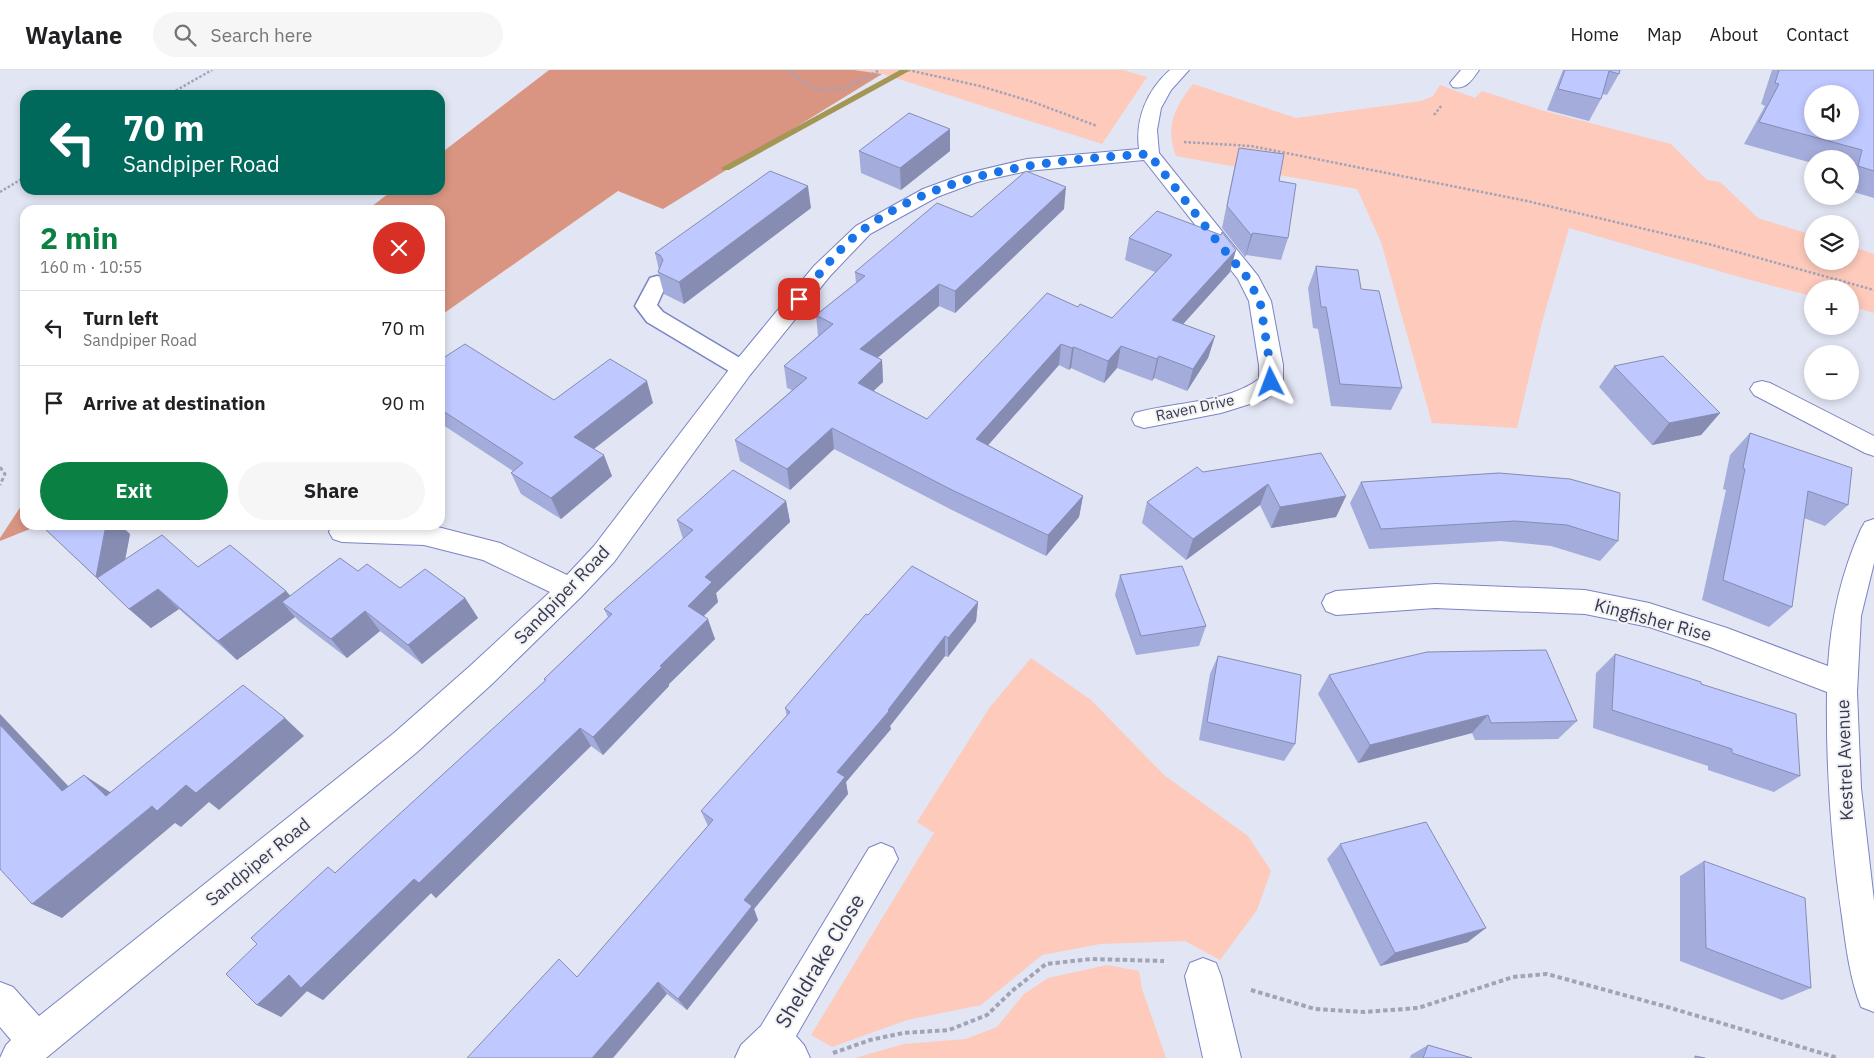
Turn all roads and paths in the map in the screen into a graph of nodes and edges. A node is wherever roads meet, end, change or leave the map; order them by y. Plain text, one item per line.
1 (212, 70) edge
2 (787, 70) edge
3 (880, 70) edge
4 (908, 70) edge
5 (1180, 70) edge
6 (177, 90) edge
7 (1147, 146) junction
8 (20, 180) edge
9 (0, 192) edge
10 (657, 283) edge
11 (1874, 290) edge
12 (742, 369) junction
13 (1762, 389) dead end
14 (1144, 419) dead end
15 (1874, 447) edge
16 (0, 467) edge
17 (0, 485) edge
18 (1874, 529) edge
19 (342, 532) dead end
20 (571, 589) junction
21 (1336, 603) dead end
22 (1842, 685) junction
23 (881, 859) dead end
24 (1203, 976) junction
25 (1874, 990) edge
26 (0, 1000) edge
27 (28, 1050) edge
28 (773, 1052) edge
29 (1222, 1058) edge
30 (1838, 1058) edge

1 - 6 path
2 - 3 path
4 - 7 path
5 - 7 street
7 - 11 path
7 - 12 street, Sandpiper Road
7 - 14 street, Raven Drive
8 - 9 path
10 - 12 lane
12 - 20 street, Sandpiper Road
13 - 15 street
16 - 17 path
18 - 22 street, Kestrel Avenue
19 - 20 street
20 - 27 street, Sandpiper Road
21 - 22 street, Kingfisher Rise
22 - 25 street, Kestrel Avenue
23 - 28 street, Sheldrake Close
24 - 28 path
24 - 29 street
24 - 30 path
26 - 27 street

